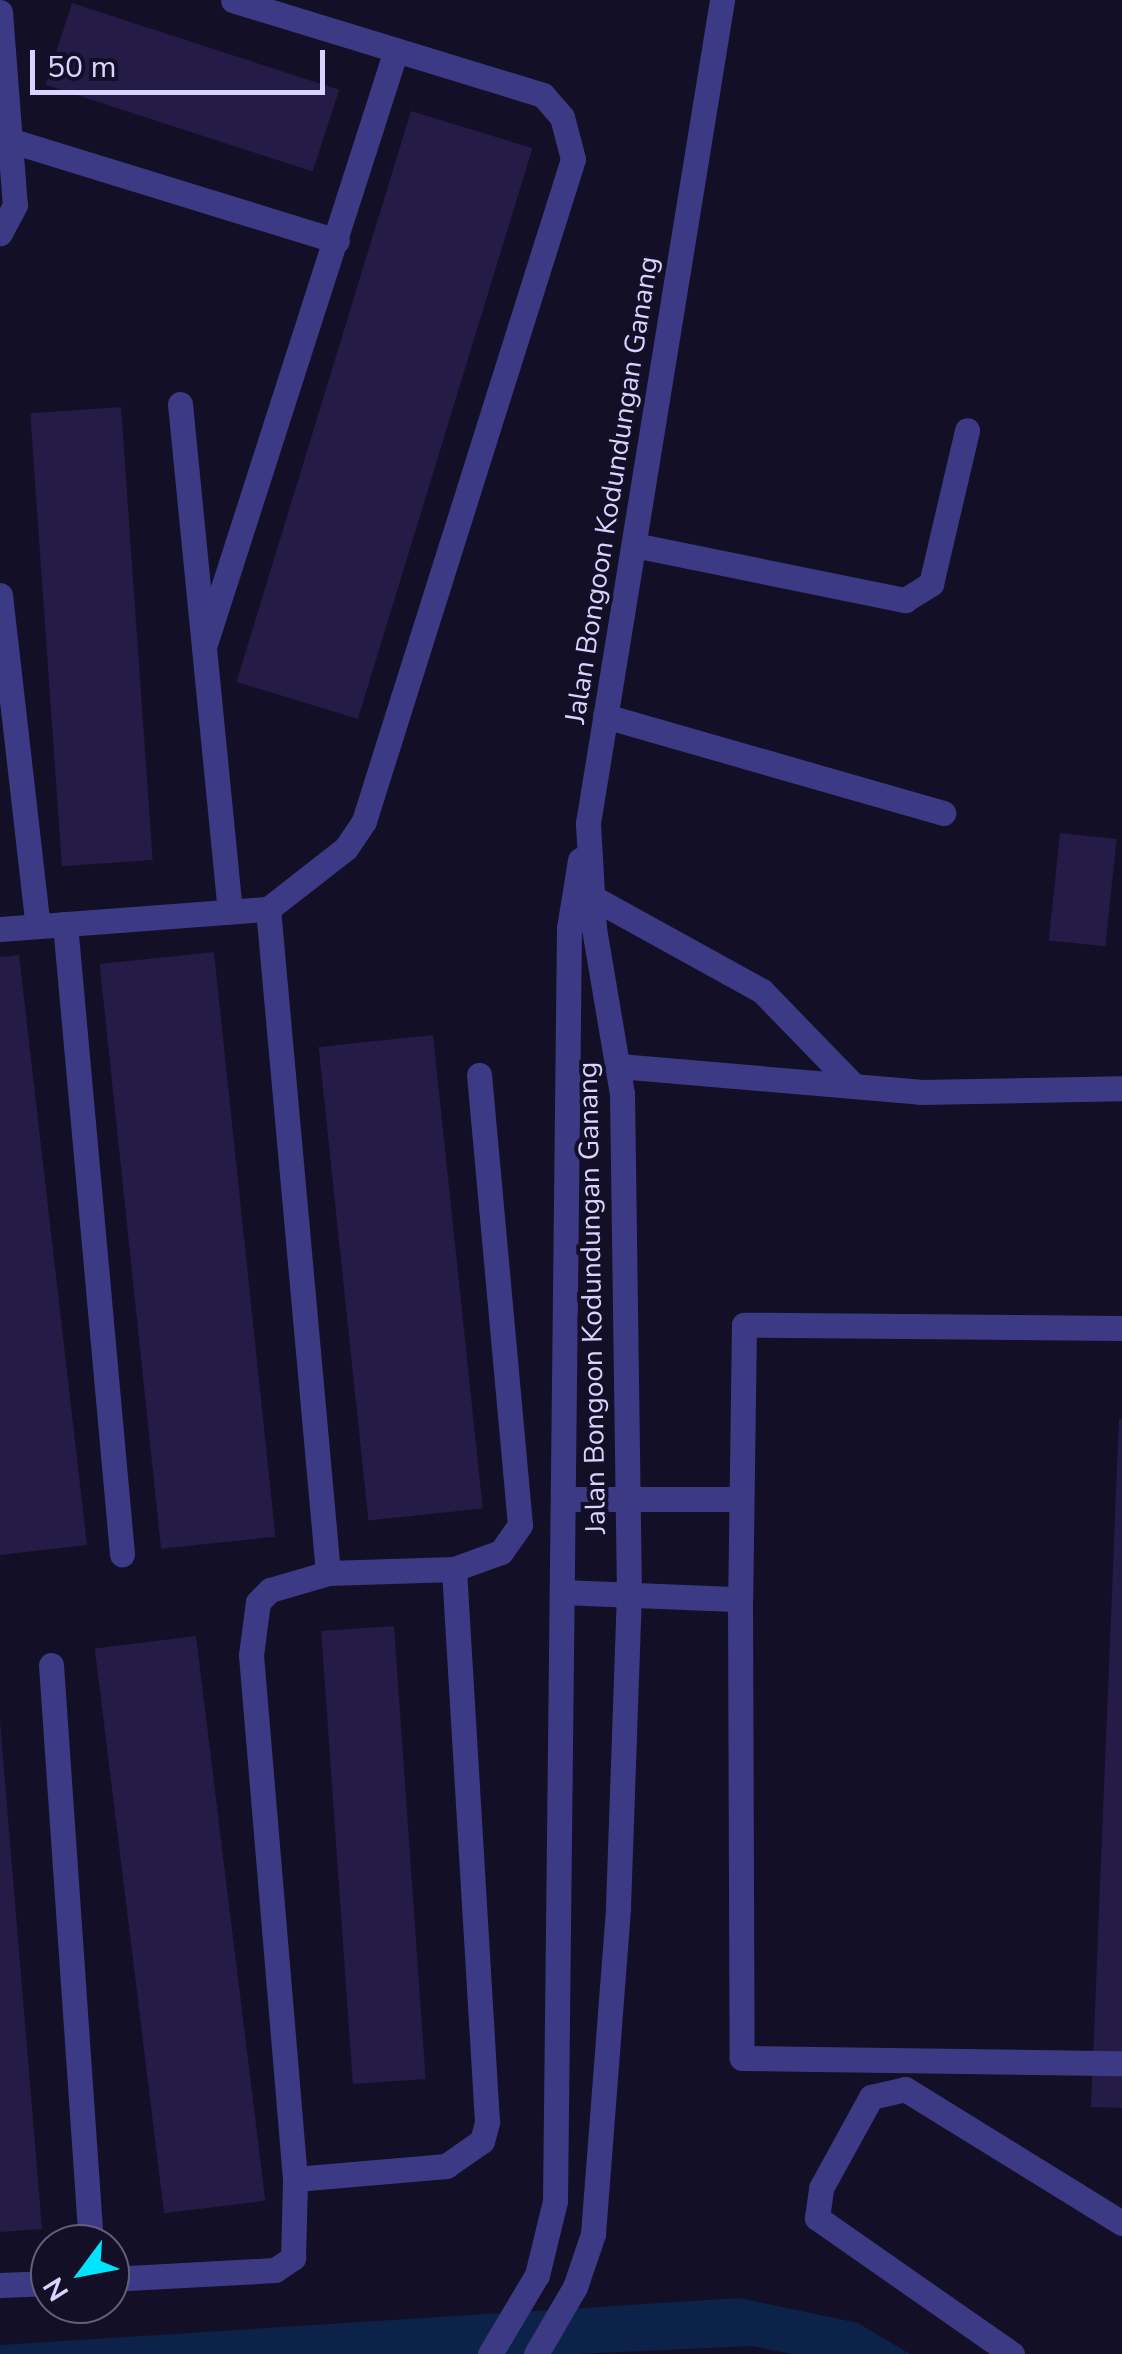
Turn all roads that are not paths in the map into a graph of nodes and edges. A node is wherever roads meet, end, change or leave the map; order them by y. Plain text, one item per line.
1 (233, 0) edge
2 (722, 0) edge
3 (0, 12) edge
4 (396, 50) junction
5 (8, 140) junction
6 (0, 232) edge
7 (336, 241) junction
8 (180, 404) dead end
9 (967, 430) dead end
10 (634, 545) junction
11 (0, 595) edge
12 (204, 646) junction
13 (605, 716) junction
14 (944, 814) dead end
15 (588, 823) junction
16 (590, 896) junction
17 (268, 909) junction
18 (230, 912) junction
19 (64, 924) junction
20 (38, 926) junction
21 (0, 929) edge
22 (620, 1066) junction
23 (478, 1075) dead end
24 (854, 1086) junction
25 (1122, 1088) edge
26 (1122, 1328) edge
27 (563, 1499) junction
28 (629, 1499) junction
29 (741, 1499) junction
30 (122, 1554) dead end
31 (454, 1569) junction
32 (328, 1573) junction
33 (562, 1592) junction
34 (628, 1595) junction
35 (740, 1599) junction
36 (51, 1665) dead end
37 (1122, 2063) edge
38 (295, 2179) junction
39 (1122, 2223) edge
40 (90, 2224) edge
41 (130, 2278) edge
42 (30, 2284) edge
43 (0, 2286) edge
44 (490, 2354) edge
45 (536, 2354) edge
46 (1012, 2354) edge

1 - 4 street
2 - 10 street, Jalan Bongoon Kodundungan Ganang
3 - 5 street
4 - 7 street
4 - 17 street
5 - 6 street
5 - 7 street
7 - 12 street
8 - 12 street
9 - 10 street
10 - 13 street, Jalan Bongoon Kodundungan Ganang
11 - 20 street
12 - 18 street
13 - 14 street
13 - 15 street, Jalan Bongoon Kodundungan Ganang
15 - 16 street, Jalan Bongoon Kodundungan Ganang
15 - 27 street
16 - 22 street, Jalan Bongoon Kodundungan Ganang
16 - 24 street
17 - 18 street
17 - 32 street
18 - 19 street
19 - 20 street
19 - 30 street
20 - 21 street
22 - 24 street
22 - 28 street, Jalan Bongoon Kodundungan Ganang
23 - 31 street
24 - 25 street
26 - 29 street
27 - 28 street
27 - 33 street
28 - 29 street
28 - 34 street, Jalan Bongoon Kodundungan Ganang
29 - 35 street
31 - 32 street
31 - 38 street
32 - 38 street
33 - 34 street
33 - 44 street
34 - 35 street
34 - 45 street, Jalan Bongoon Kodundungan Ganang
35 - 37 street
36 - 40 street
38 - 41 street
39 - 46 street
42 - 43 street

